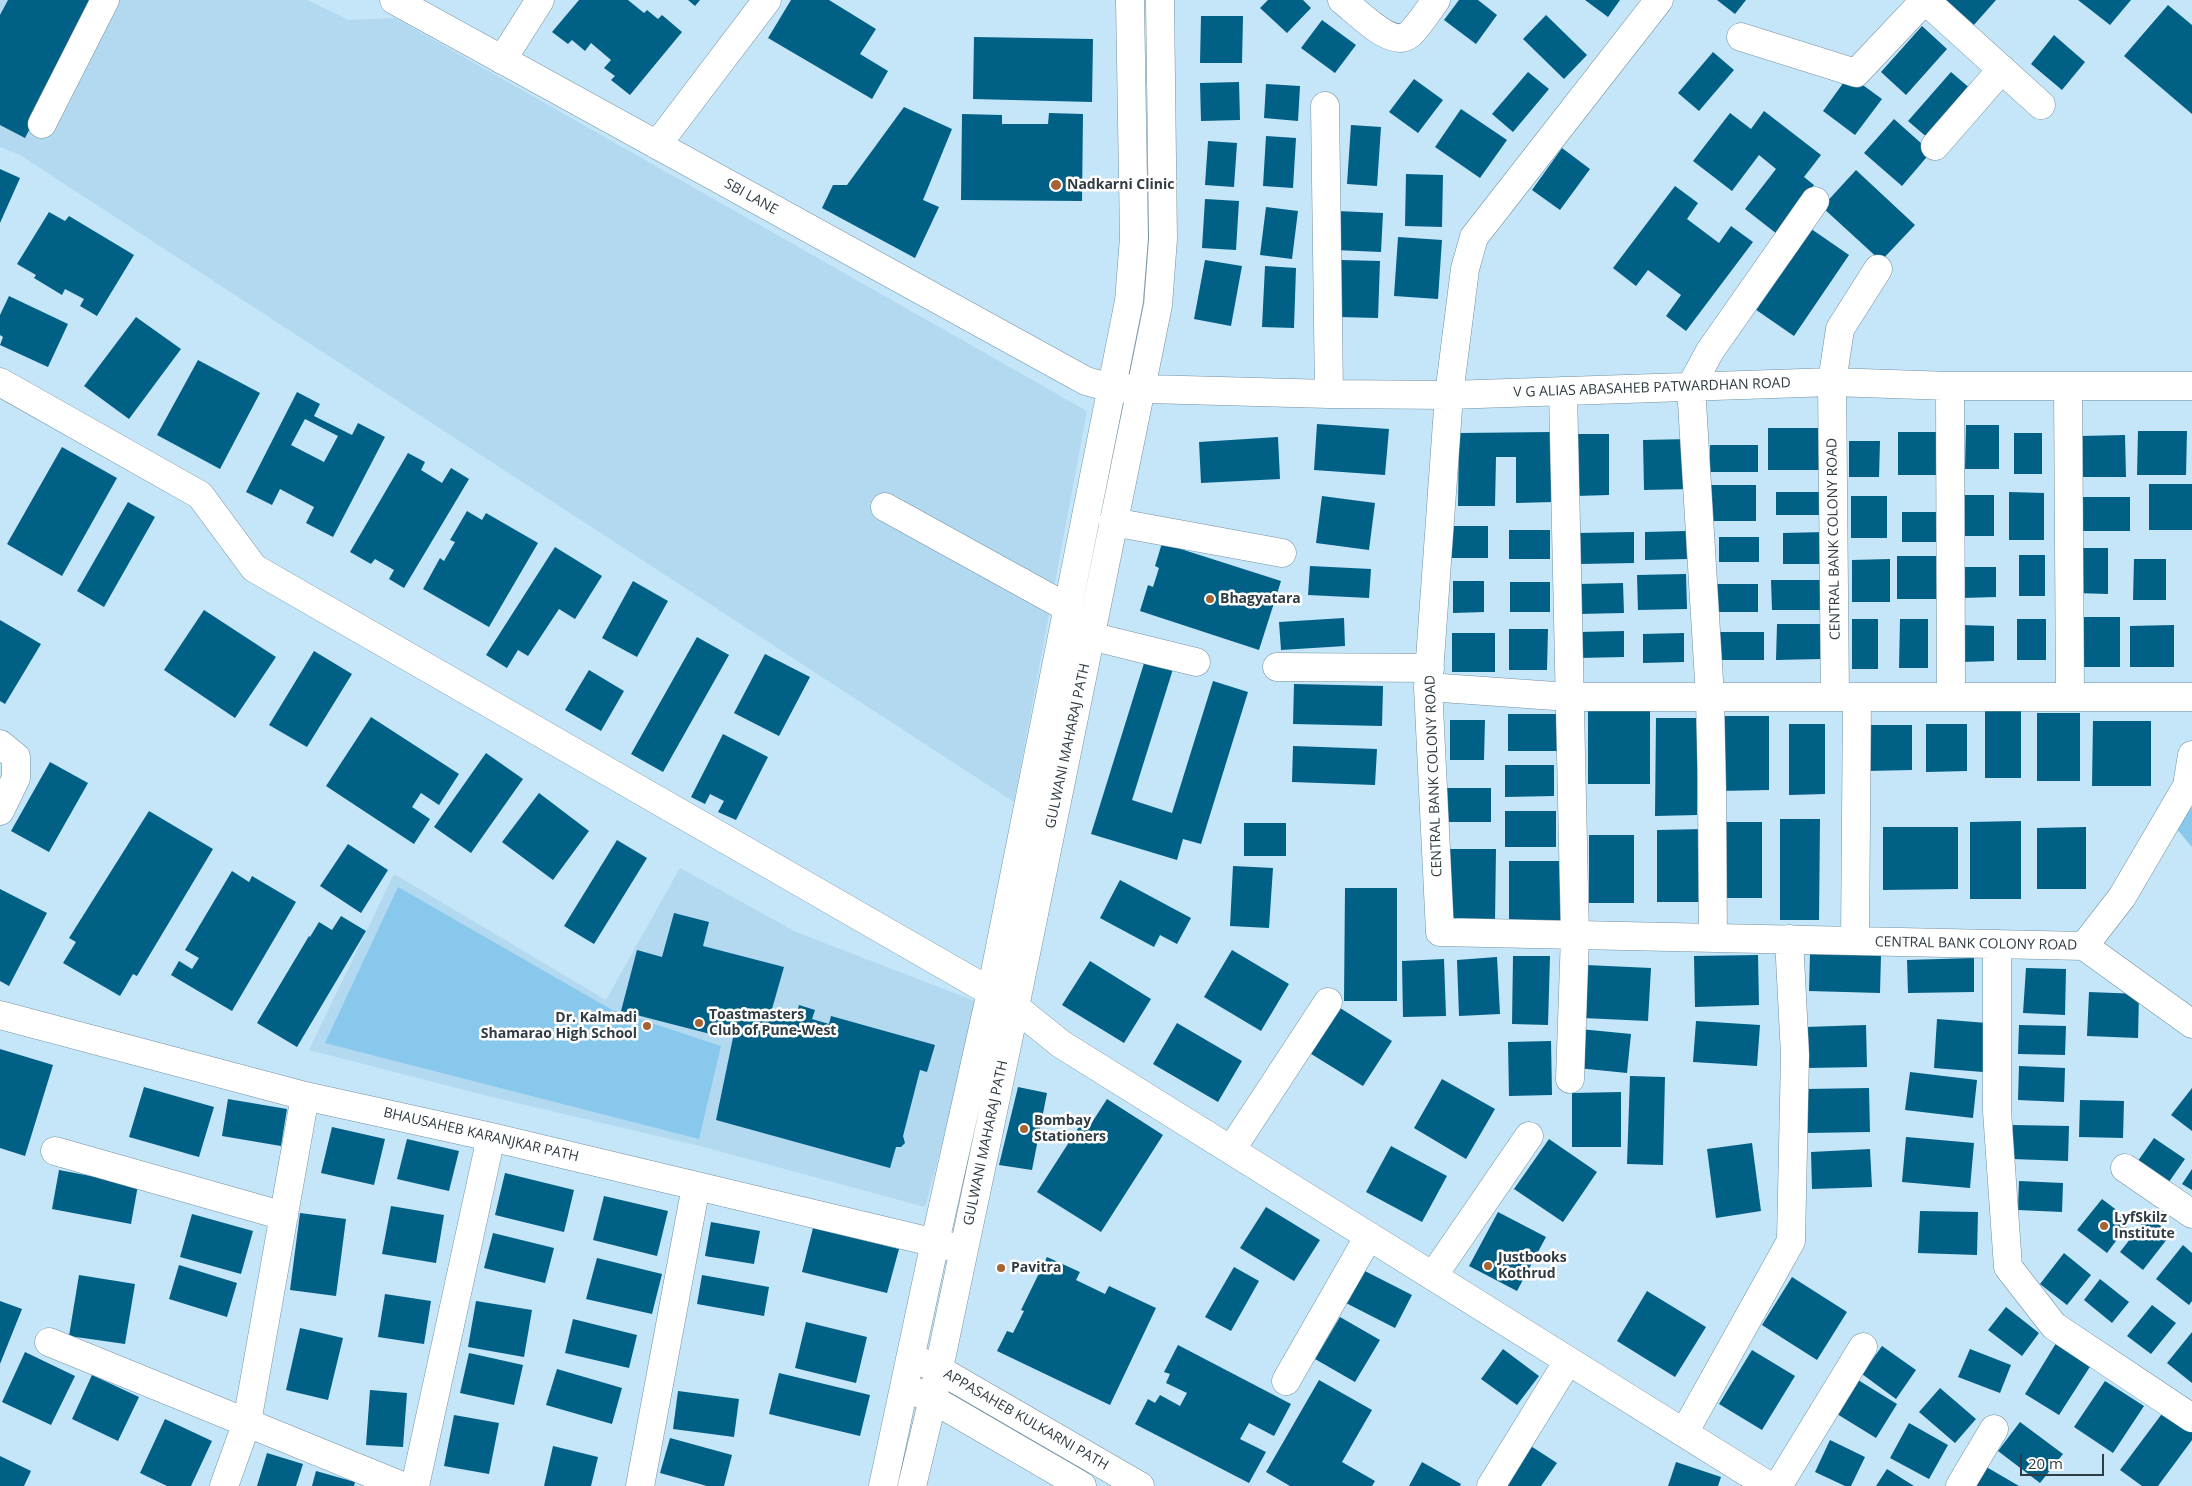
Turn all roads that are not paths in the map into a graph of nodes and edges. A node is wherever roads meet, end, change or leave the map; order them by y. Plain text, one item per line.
1 (105, 0) edge
2 (394, 0) edge
3 (540, 0) edge
4 (767, 0) edge
5 (1130, 0) edge
6 (1160, 0) edge
7 (1342, 0) edge
8 (1436, 0) edge
9 (1658, 0) edge
10 (1925, 0) edge
11 (1741, 37) dead end
12 (502, 60) junction
13 (2002, 69) junction
14 (2041, 105) dead end
15 (1325, 106) dead end
16 (42, 124) dead end
17 (657, 145) junction
18 (1935, 146) dead end
19 (1815, 202) dead end
20 (1878, 268) dead end
21 (0, 382) edge
22 (1832, 382) junction
23 (1691, 386) junction
24 (1950, 386) junction
25 (2068, 386) junction
26 (2192, 386) edge
27 (1111, 388) junction
28 (1141, 389) junction
29 (1563, 391) junction
30 (1329, 394) junction
31 (1449, 395) junction
32 (885, 507) dead end
33 (1113, 522) junction
34 (1282, 553) dead end
35 (1068, 608) junction
36 (1090, 636) junction
37 (1196, 662) dead end
38 (1276, 667) dead end
39 (1429, 678) junction
40 (1569, 697) junction
41 (1710, 697) junction
42 (1846, 697) junction
43 (1951, 697) junction
44 (2070, 697) junction
45 (2192, 697) edge
46 (0, 744) edge
47 (2192, 755) edge
48 (0, 811) edge
49 (1575, 935) junction
50 (1713, 938) junction
51 (1789, 939) junction
52 (1855, 941) junction
53 (1997, 944) junction
54 (2084, 946) junction
55 (991, 992) junction
56 (1328, 1002) dead end
57 (1015, 1007) junction
58 (0, 1015) edge
59 (2192, 1024) edge
60 (1570, 1079) dead end
61 (305, 1096) junction
62 (1529, 1136) dead end
63 (491, 1137) junction
64 (1231, 1150) junction
65 (55, 1151) dead end
66 (2125, 1168) dead end
67 (696, 1186) junction
68 (2192, 1214) edge
69 (284, 1216) junction
70 (1369, 1236) junction
71 (935, 1242) junction
72 (963, 1249) junction
73 (1433, 1276) junction
74 (49, 1342) dead end
75 (1863, 1347) dead end
76 (911, 1357) junction
77 (1568, 1361) junction
78 (938, 1369) junction
79 (1286, 1381) dead end
80 (905, 1388) junction
81 (932, 1399) junction
82 (2192, 1418) edge
83 (247, 1422) junction
84 (1994, 1429) dead end
85 (1684, 1433) junction
86 (1768, 1485) edge
87 (224, 1486) edge
88 (402, 1486) edge
89 (415, 1486) edge
90 (640, 1486) edge
91 (883, 1486) edge
92 (912, 1486) edge
93 (1082, 1486) edge
94 (1140, 1486) edge
95 (1491, 1486) edge
96 (1960, 1486) edge

1 - 16 street
2 - 12 street, SBI LANE
3 - 12 street
4 - 17 street
5 - 27 street, GULWANI MAHARAJ PATH
6 - 28 street, GULWANI MAHARAJ PATH
7 - 8 street
9 - 31 street, CENTRAL BANK COLONY ROAD
10 - 11 street
10 - 13 street
12 - 17 street, SBI LANE
13 - 14 street
13 - 18 street
15 - 30 street
17 - 27 street, SBI LANE
19 - 23 street
20 - 22 street, CENTRAL BANK COLONY ROAD
21 - 55 street
22 - 23 street, V G ALIAS ABASAHEB PATWARDHAN ROAD
22 - 24 street, V G ALIAS ABASAHEB PATWARDHAN ROAD
22 - 42 street, CENTRAL BANK COLONY ROAD
23 - 29 street, V G ALIAS ABASAHEB PATWARDHAN ROAD
23 - 41 street
24 - 25 street, V G ALIAS ABASAHEB PATWARDHAN ROAD
24 - 43 street
25 - 26 street, V G ALIAS ABASAHEB PATWARDHAN ROAD
25 - 44 street
27 - 28 street, V G ALIAS ABASAHEB PATWARDHAN ROAD
27 - 35 street, GULWANI MAHARAJ PATH
28 - 30 street, V G ALIAS ABASAHEB PATWARDHAN ROAD
28 - 33 street, GULWANI MAHARAJ PATH
29 - 31 street, V G ALIAS ABASAHEB PATWARDHAN ROAD
29 - 40 street
30 - 31 street, V G ALIAS ABASAHEB PATWARDHAN ROAD
31 - 39 street, CENTRAL BANK COLONY ROAD
32 - 35 street
33 - 34 street
33 - 36 street, GULWANI MAHARAJ PATH
35 - 55 street, GULWANI MAHARAJ PATH
36 - 37 street
36 - 57 street, GULWANI MAHARAJ PATH
38 - 39 street
39 - 40 street
39 - 49 street, CENTRAL BANK COLONY ROAD
40 - 41 street
40 - 49 street
41 - 42 street
41 - 50 street
42 - 43 street
42 - 52 street, CENTRAL BANK COLONY ROAD
43 - 44 street
44 - 45 street
46 - 48 street
47 - 54 street, CENTRAL BANK COLONY ROAD
49 - 50 street, CENTRAL BANK COLONY ROAD
49 - 60 street
50 - 51 street, CENTRAL BANK COLONY ROAD
51 - 52 street, CENTRAL BANK COLONY ROAD
51 - 85 street
52 - 53 street, CENTRAL BANK COLONY ROAD
53 - 54 street, CENTRAL BANK COLONY ROAD
53 - 82 street
54 - 59 street
55 - 57 street
55 - 71 street, GULWANI MAHARAJ PATH
56 - 64 street
57 - 64 street
57 - 72 street, GULWANI MAHARAJ PATH
58 - 61 street, BHAUSAHEB KARANJKAR PATH
61 - 63 street, BHAUSAHEB KARANJKAR PATH
61 - 69 street
62 - 73 street
63 - 67 street, BHAUSAHEB KARANJKAR PATH
63 - 89 street
64 - 70 street
65 - 69 street
66 - 68 street
67 - 71 street, BHAUSAHEB KARANJKAR PATH
67 - 90 street
69 - 83 street
70 - 73 street
70 - 79 street
71 - 72 street, BHAUSAHEB KARANJKAR PATH
71 - 76 street, GULWANI MAHARAJ PATH
72 - 78 street, GULWANI MAHARAJ PATH
73 - 77 street
74 - 83 street
75 - 86 street
76 - 78 street, APPASAHEB KULKARNI PATH
76 - 80 street, GULWANI MAHARAJ PATH
77 - 85 street
77 - 95 street
78 - 81 street, GULWANI MAHARAJ PATH
78 - 94 street, APPASAHEB KULKARNI PATH
80 - 81 street, APPASAHEB KULKARNI PATH
80 - 91 street, GULWANI MAHARAJ PATH
81 - 92 street, GULWANI MAHARAJ PATH
81 - 93 street, APPASAHEB KULKARNI PATH
83 - 87 street
83 - 88 street
84 - 96 street
85 - 86 street

